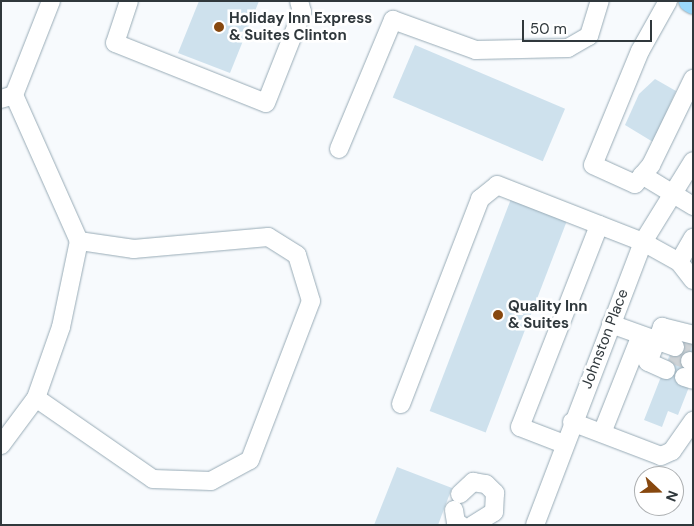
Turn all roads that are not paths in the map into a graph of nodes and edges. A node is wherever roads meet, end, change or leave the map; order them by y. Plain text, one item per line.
1 (51, 1) edge
2 (129, 1) edge
3 (299, 1) edge
4 (600, 1) edge
5 (668, 1) edge
6 (688, 1) edge
7 (693, 3) edge
8 (693, 79) edge
9 (8, 97) edge
10 (339, 149) dead end
11 (693, 161) edge
12 (642, 175) junction
13 (672, 194) junction
14 (693, 206) edge
15 (599, 225) junction
16 (693, 238) edge
17 (79, 241) junction
18 (643, 242) junction
19 (679, 262) junction
20 (693, 280) edge
21 (611, 324) junction
22 (652, 342) junction
23 (675, 351) edge
24 (36, 398) junction
25 (401, 404) dead end
26 (693, 420) edge
27 (572, 422) junction
28 (602, 433) junction
29 (564, 444) junction
30 (1, 445) edge
31 (458, 510) edge
32 (473, 525) edge
33 (535, 525) edge

1 - 9 street
2 - 3 street
4 - 10 street
5 - 12 street
6 - 7 main road
8 - 12 street
9 - 17 street
11 - 13 street, Johnston Place
12 - 13 street
13 - 14 street
13 - 18 street, Johnston Place
15 - 18 street
15 - 25 street
15 - 29 street
16 - 19 street
17 - 24 street
17 - 24 street
18 - 19 street
18 - 21 street, Johnston Place
19 - 20 street
21 - 22 street
21 - 27 street, Johnston Place
22 - 23 street
22 - 23 street
22 - 28 street
24 - 30 street
26 - 28 street
27 - 28 street
27 - 29 street, Johnston Place
29 - 33 street, Johnston Place
31 - 32 street

